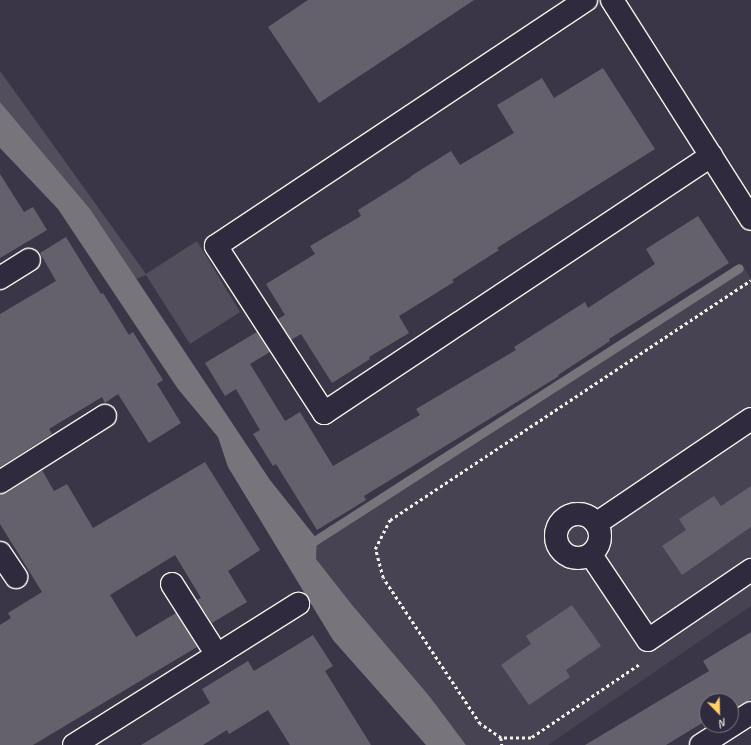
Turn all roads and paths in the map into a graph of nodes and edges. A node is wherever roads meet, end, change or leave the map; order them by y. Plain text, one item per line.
1 (586, 0) edge
2 (612, 0) edge
3 (711, 156) junction
4 (751, 219) edge
5 (29, 260) dead end
6 (0, 278) edge
7 (751, 280) edge
8 (105, 416) dead end
9 (751, 418) edge
10 (0, 482) edge
11 (597, 523) junction
12 (0, 553) edge
13 (591, 555) junction
14 (751, 570) edge
15 (16, 577) dead end
16 (172, 584) dead end
17 (298, 604) dead end
18 (217, 655) junction
19 (641, 664) dead end
20 (750, 717) edge
21 (501, 738) junction
22 (74, 745) edge
23 (502, 745) edge
24 (701, 745) edge

1 - 3 street
2 - 3 street
3 - 4 street
5 - 6 street
7 - 21 path
8 - 10 street
9 - 11 street
11 - 13 street
11 - 13 street
12 - 15 street
13 - 14 street
16 - 18 street
17 - 18 street
18 - 22 street
19 - 21 path
20 - 24 street
21 - 23 path

